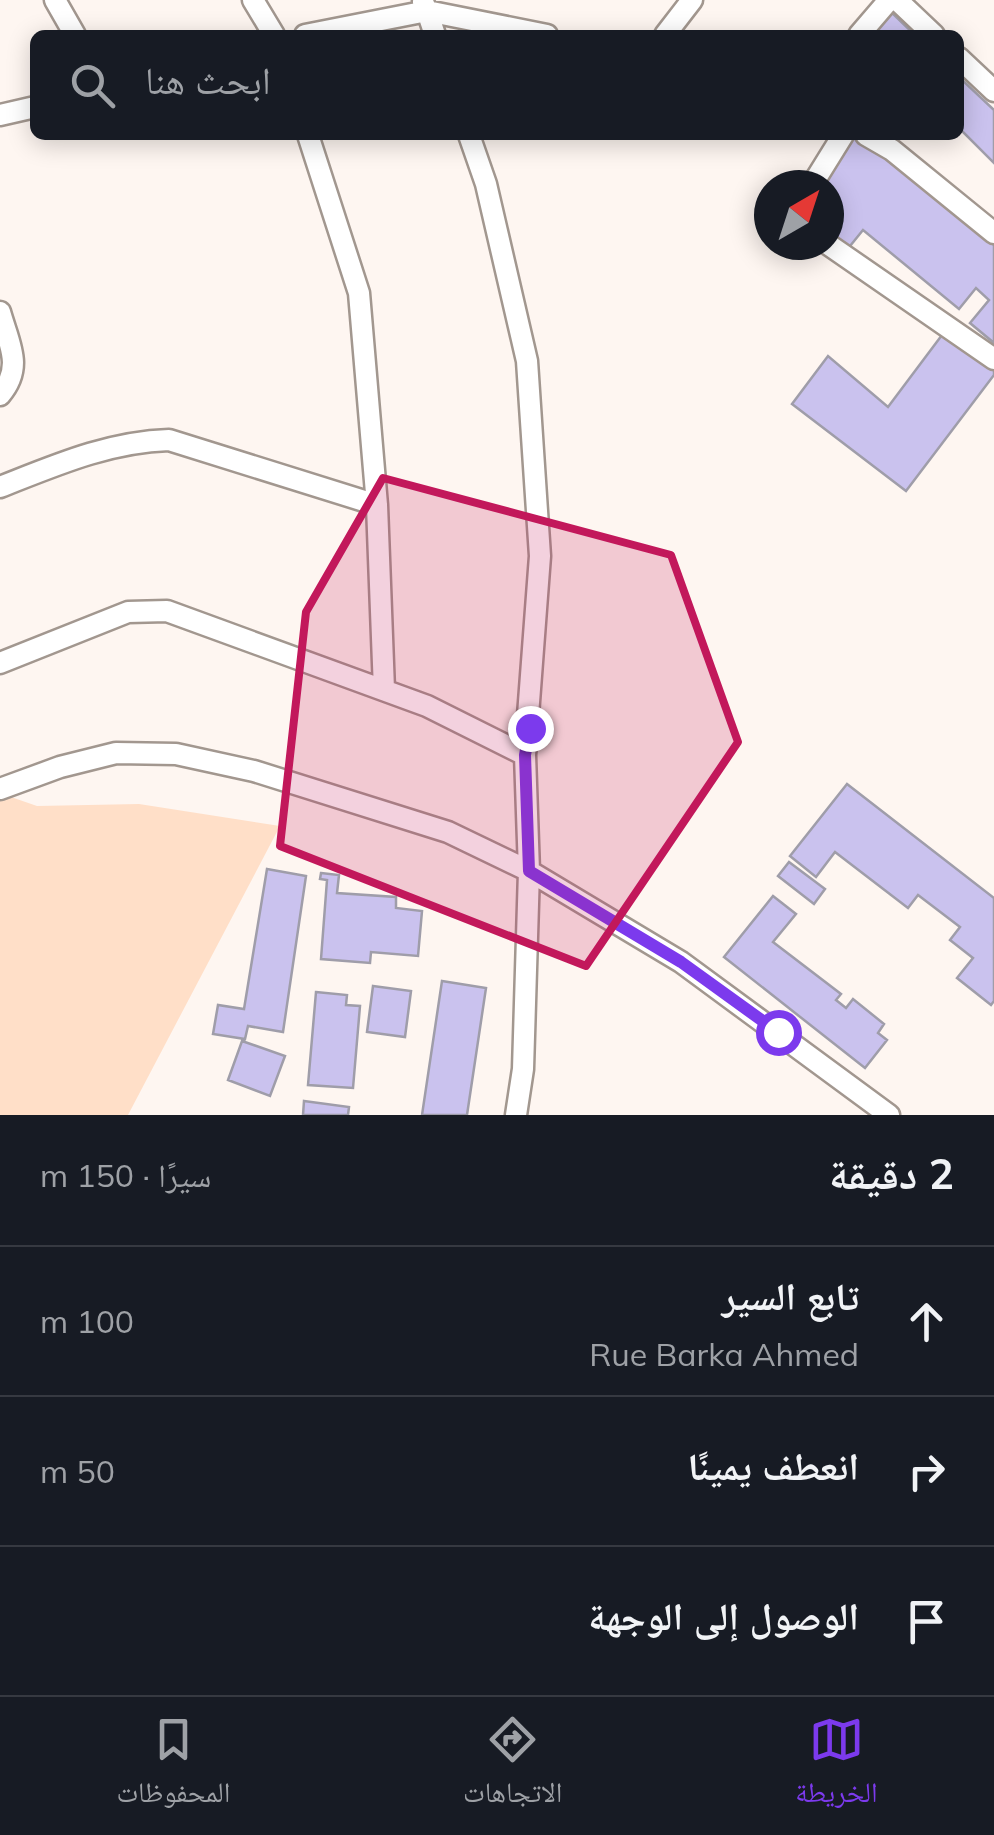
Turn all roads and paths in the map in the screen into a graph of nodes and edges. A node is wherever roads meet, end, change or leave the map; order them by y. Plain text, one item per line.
1 (55, 0) edge
2 (253, 0) edge
3 (692, 0) edge
4 (893, 0) edge
5 (425, 6) edge
6 (72, 30) edge
7 (271, 30) edge
8 (325, 30) edge
9 (433, 30) edge
10 (525, 30) edge
11 (669, 30) edge
12 (864, 30) edge
13 (928, 30) edge
14 (964, 63) edge
15 (994, 90) edge
16 (30, 108) edge
17 (0, 116) edge
18 (310, 140) edge
19 (472, 140) edge
20 (840, 140) edge
21 (875, 140) edge
22 (821, 170) edge
23 (994, 232) edge
24 (844, 255) edge
25 (0, 312) edge
26 (994, 358) edge
27 (0, 394) edge
28 (0, 487) edge
29 (377, 506) junction
30 (0, 663) edge
31 (384, 690) junction
32 (525, 755) junction
33 (0, 789) edge
34 (529, 871) junction
35 (516, 1115) edge
36 (889, 1115) edge

1 - 6 street
2 - 7 street
3 - 11 street
4 - 12 street
4 - 13 street
5 - 8 street
5 - 9 street
5 - 10 street
14 - 15 street
16 - 17 street
18 - 29 street
19 - 32 street
20 - 22 street
21 - 23 street
24 - 26 street
25 - 27 street
28 - 29 street
29 - 31 street
30 - 31 street
31 - 32 street
32 - 34 street
33 - 34 street
34 - 35 street
34 - 36 street

